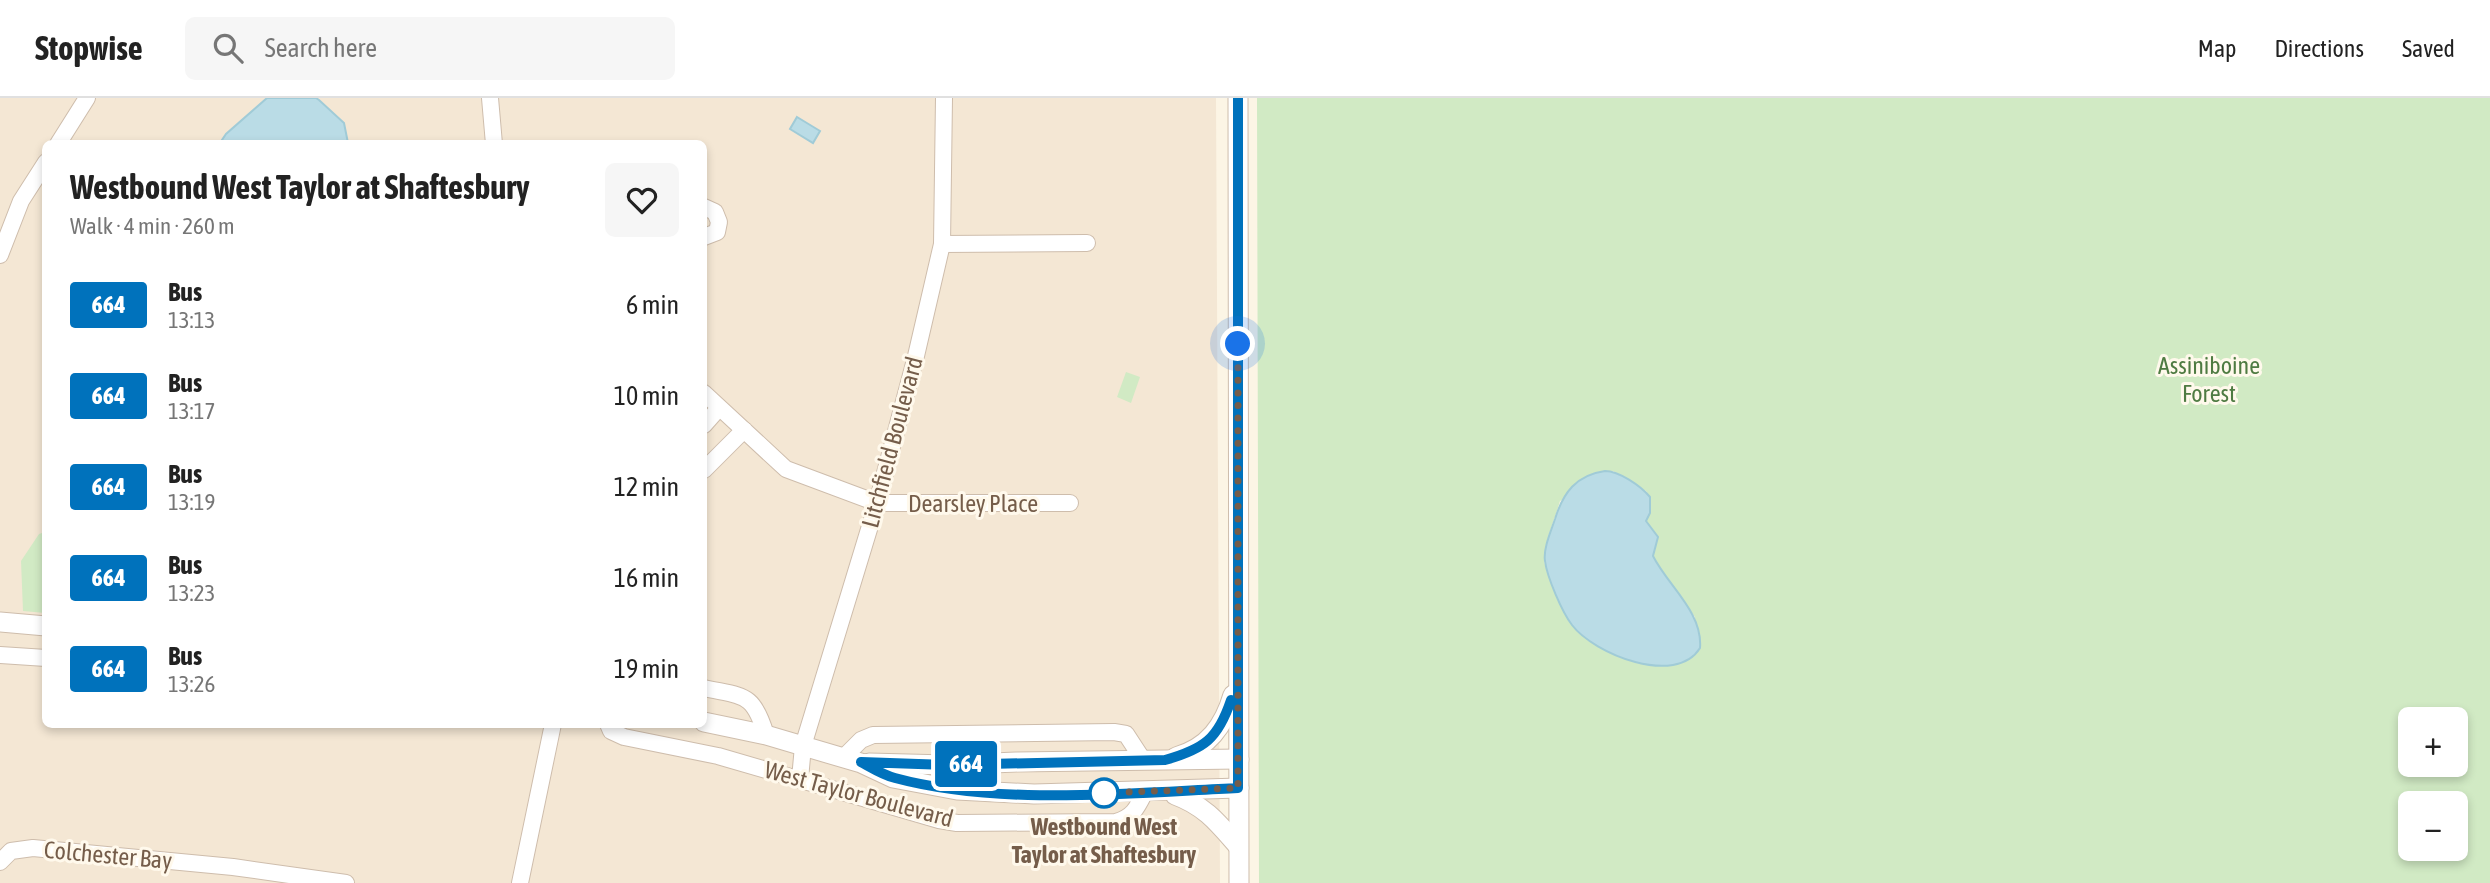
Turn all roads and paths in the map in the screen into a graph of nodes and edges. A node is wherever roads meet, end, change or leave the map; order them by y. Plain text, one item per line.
1 (87, 98) edge
2 (490, 98) edge
3 (944, 98) edge
4 (1238, 98) edge
5 (61, 140) edge
6 (494, 140) edge
7 (42, 168) edge
8 (707, 208) edge
9 (707, 236) edge
10 (1087, 243) dead end
11 (942, 244) junction
12 (0, 255) edge
13 (707, 396) edge
14 (719, 408) junction
15 (707, 422) edge
16 (744, 430) junction
17 (707, 467) edge
18 (877, 503) junction
19 (1070, 503) dead end
20 (0, 622) edge
21 (42, 626) edge
22 (0, 655) edge
23 (42, 658) edge
24 (1238, 673) junction
25 (707, 689) edge
26 (707, 723) edge
27 (552, 728) edge
28 (610, 728) edge
29 (766, 735) junction
30 (803, 746) junction
31 (1239, 759) junction
32 (852, 760) junction
33 (1143, 760) junction
34 (1165, 760) junction
35 (800, 779) junction
36 (1238, 788) junction
37 (1144, 792) junction
38 (1165, 792) junction
39 (1238, 846) junction
40 (0, 862) edge
41 (346, 883) edge
42 (520, 883) edge
43 (1239, 883) edge

1 - 5 street
2 - 6 street
3 - 11 street, Litchfield Boulevard
4 - 24 street
7 - 12 street
8 - 9 street
10 - 11 street
11 - 18 street, Litchfield Boulevard
13 - 14 street
14 - 15 street
14 - 16 street
16 - 17 street
16 - 18 street
18 - 19 street, Dearsley Place
18 - 30 street, Litchfield Boulevard
20 - 21 street
22 - 23 street
24 - 31 street
24 - 34 street
25 - 29 street, West Taylor Boulevard
26 - 29 street, West Taylor Boulevard
27 - 42 street
28 - 35 street, West Taylor Boulevard
29 - 30 street, West Taylor Boulevard
30 - 32 street, West Taylor Boulevard
30 - 35 street, Litchfield Boulevard
31 - 34 street, West Taylor Boulevard
31 - 36 street
32 - 33 street, West Taylor Boulevard
32 - 33 street, West Taylor Boulevard
32 - 37 street, West Taylor Boulevard
33 - 34 street, West Taylor Boulevard
35 - 37 street, West Taylor Boulevard
36 - 38 street, West Taylor Boulevard
36 - 39 street
37 - 38 street, West Taylor Boulevard
38 - 39 street
39 - 43 street
40 - 41 street, Colchester Bay

